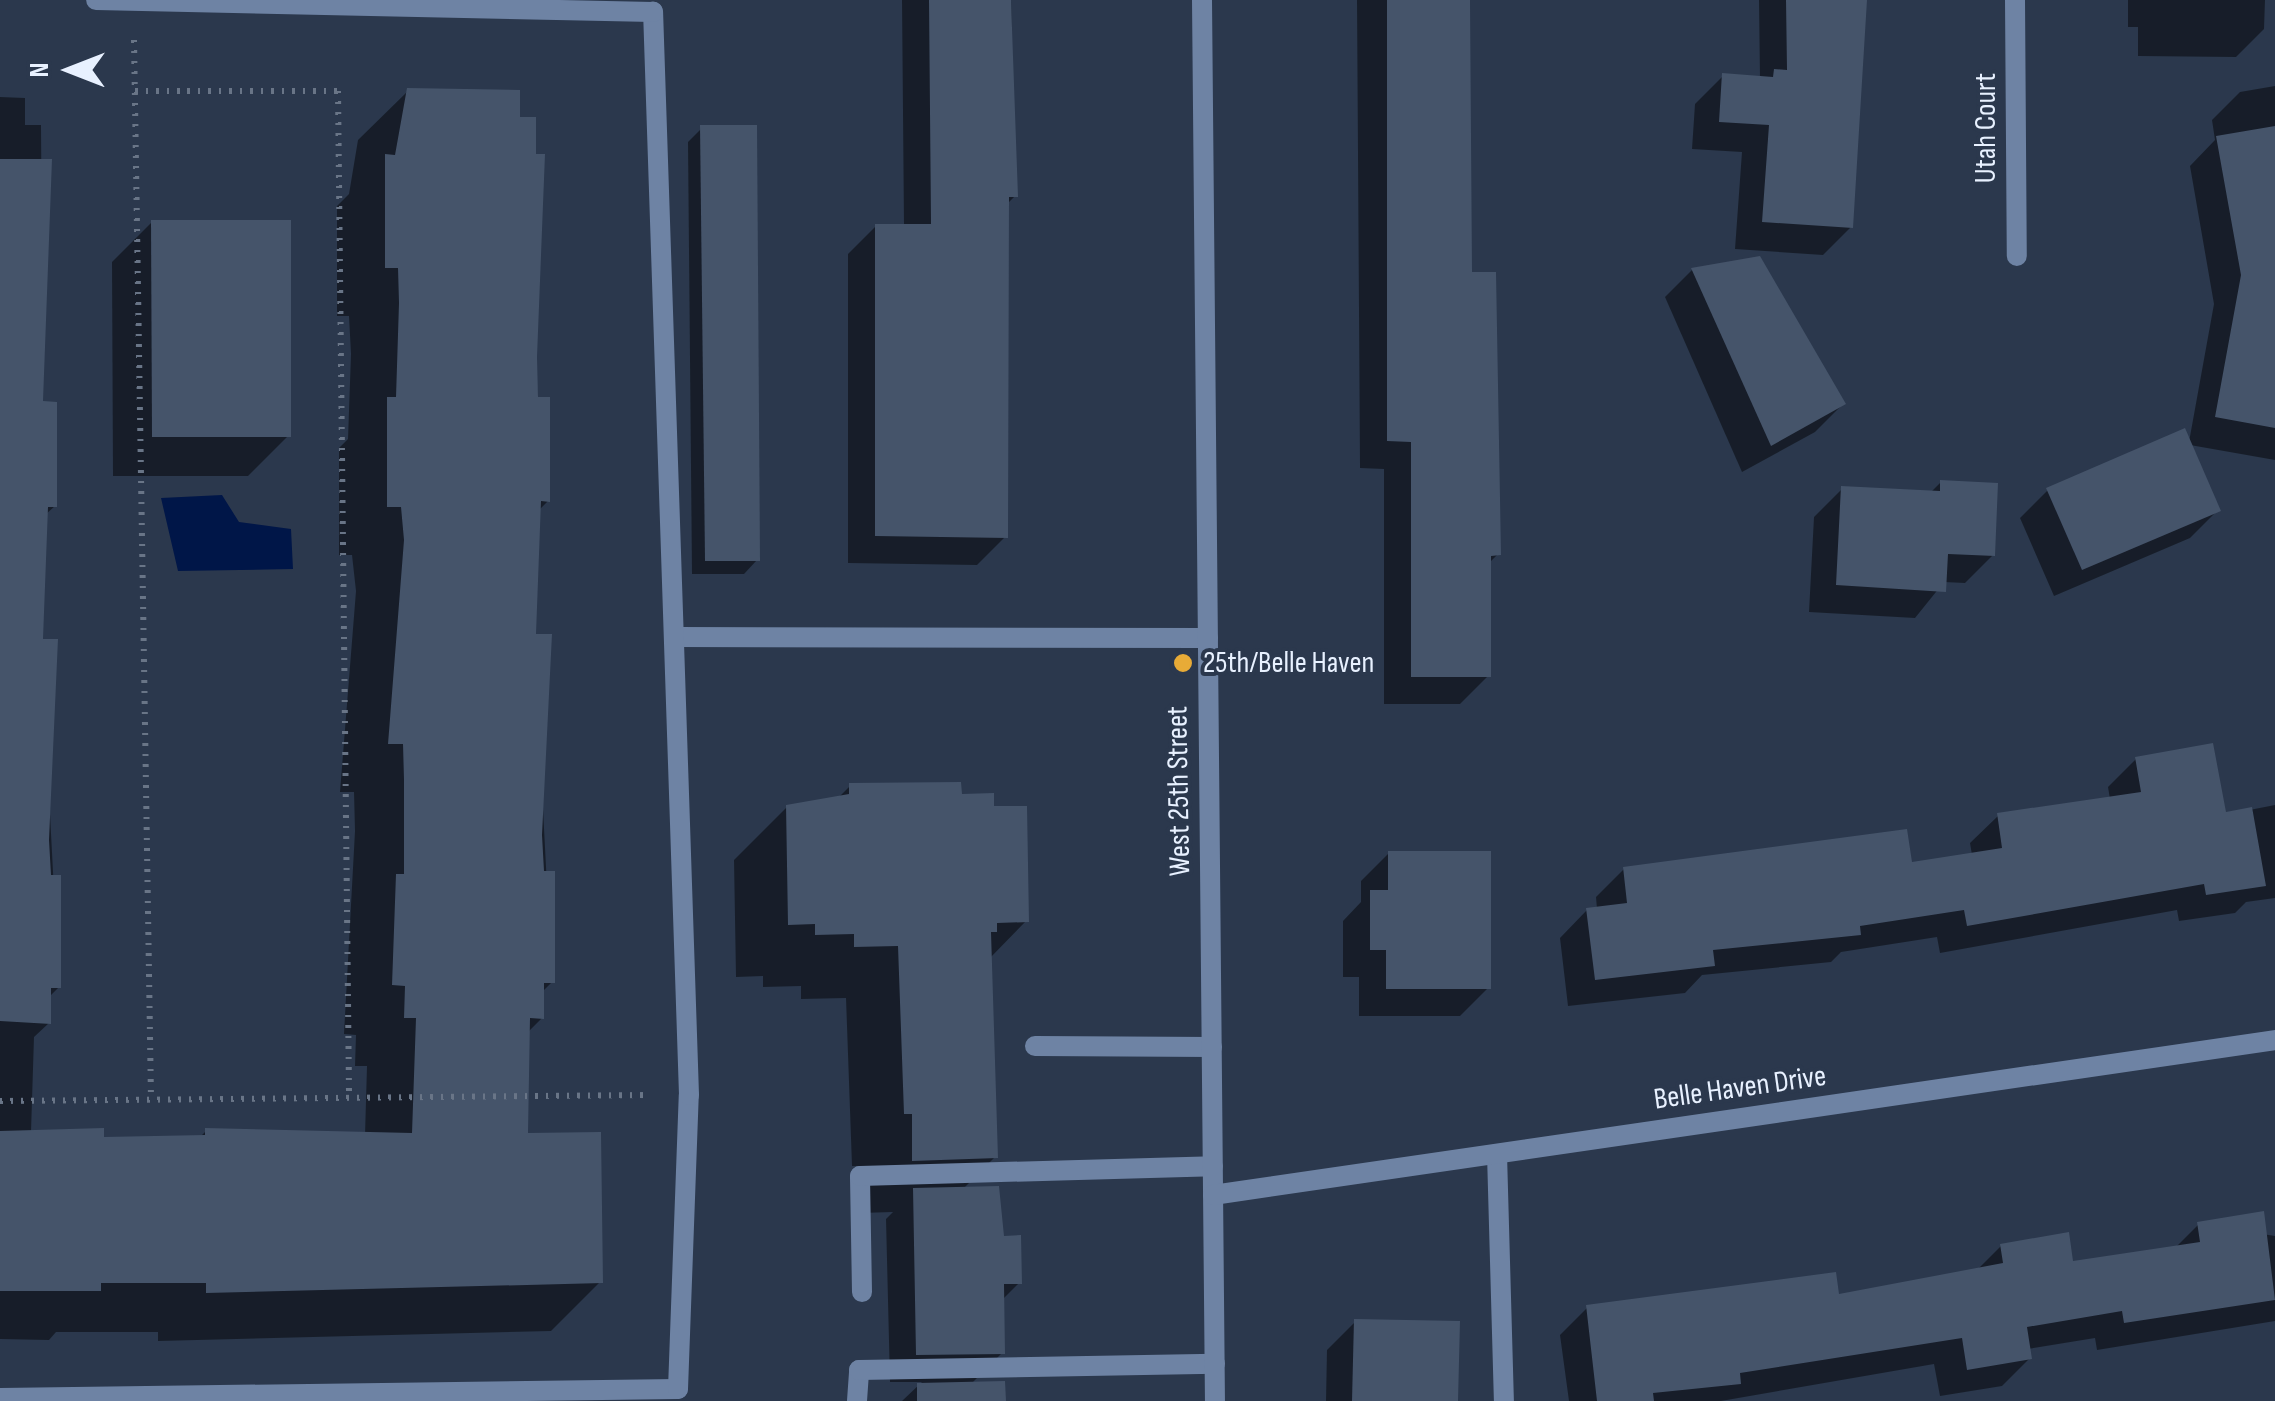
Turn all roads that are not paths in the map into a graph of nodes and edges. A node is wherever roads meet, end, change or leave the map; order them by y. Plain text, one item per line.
1 (96, 0) edge
2 (1202, 0) edge
3 (2016, 0) edge
4 (215, 2) edge
5 (306, 4) edge
6 (2017, 256) dead end
7 (675, 637) junction
8 (1208, 638) junction
9 (2275, 1040) edge
10 (1035, 1046) dead end
11 (1212, 1048) junction
12 (1497, 1154) junction
13 (1213, 1166) junction
14 (1213, 1195) junction
15 (862, 1292) dead end
16 (1215, 1364) junction
17 (0, 1398) edge
18 (858, 1401) edge
19 (1215, 1401) edge
20 (1504, 1401) edge

1 - 4 street
2 - 8 street, West 25th Street
3 - 6 street, Utah Court
4 - 5 street
5 - 7 street
7 - 8 street
7 - 17 street
8 - 11 street, West 25th Street
9 - 12 street, Belle Haven Drive
10 - 11 street
11 - 13 street, West 25th Street
12 - 14 street, Belle Haven Drive
12 - 20 street
13 - 14 street, West 25th Street
13 - 15 street
14 - 16 street, West 25th Street
16 - 18 street
16 - 19 street, West 25th Street

